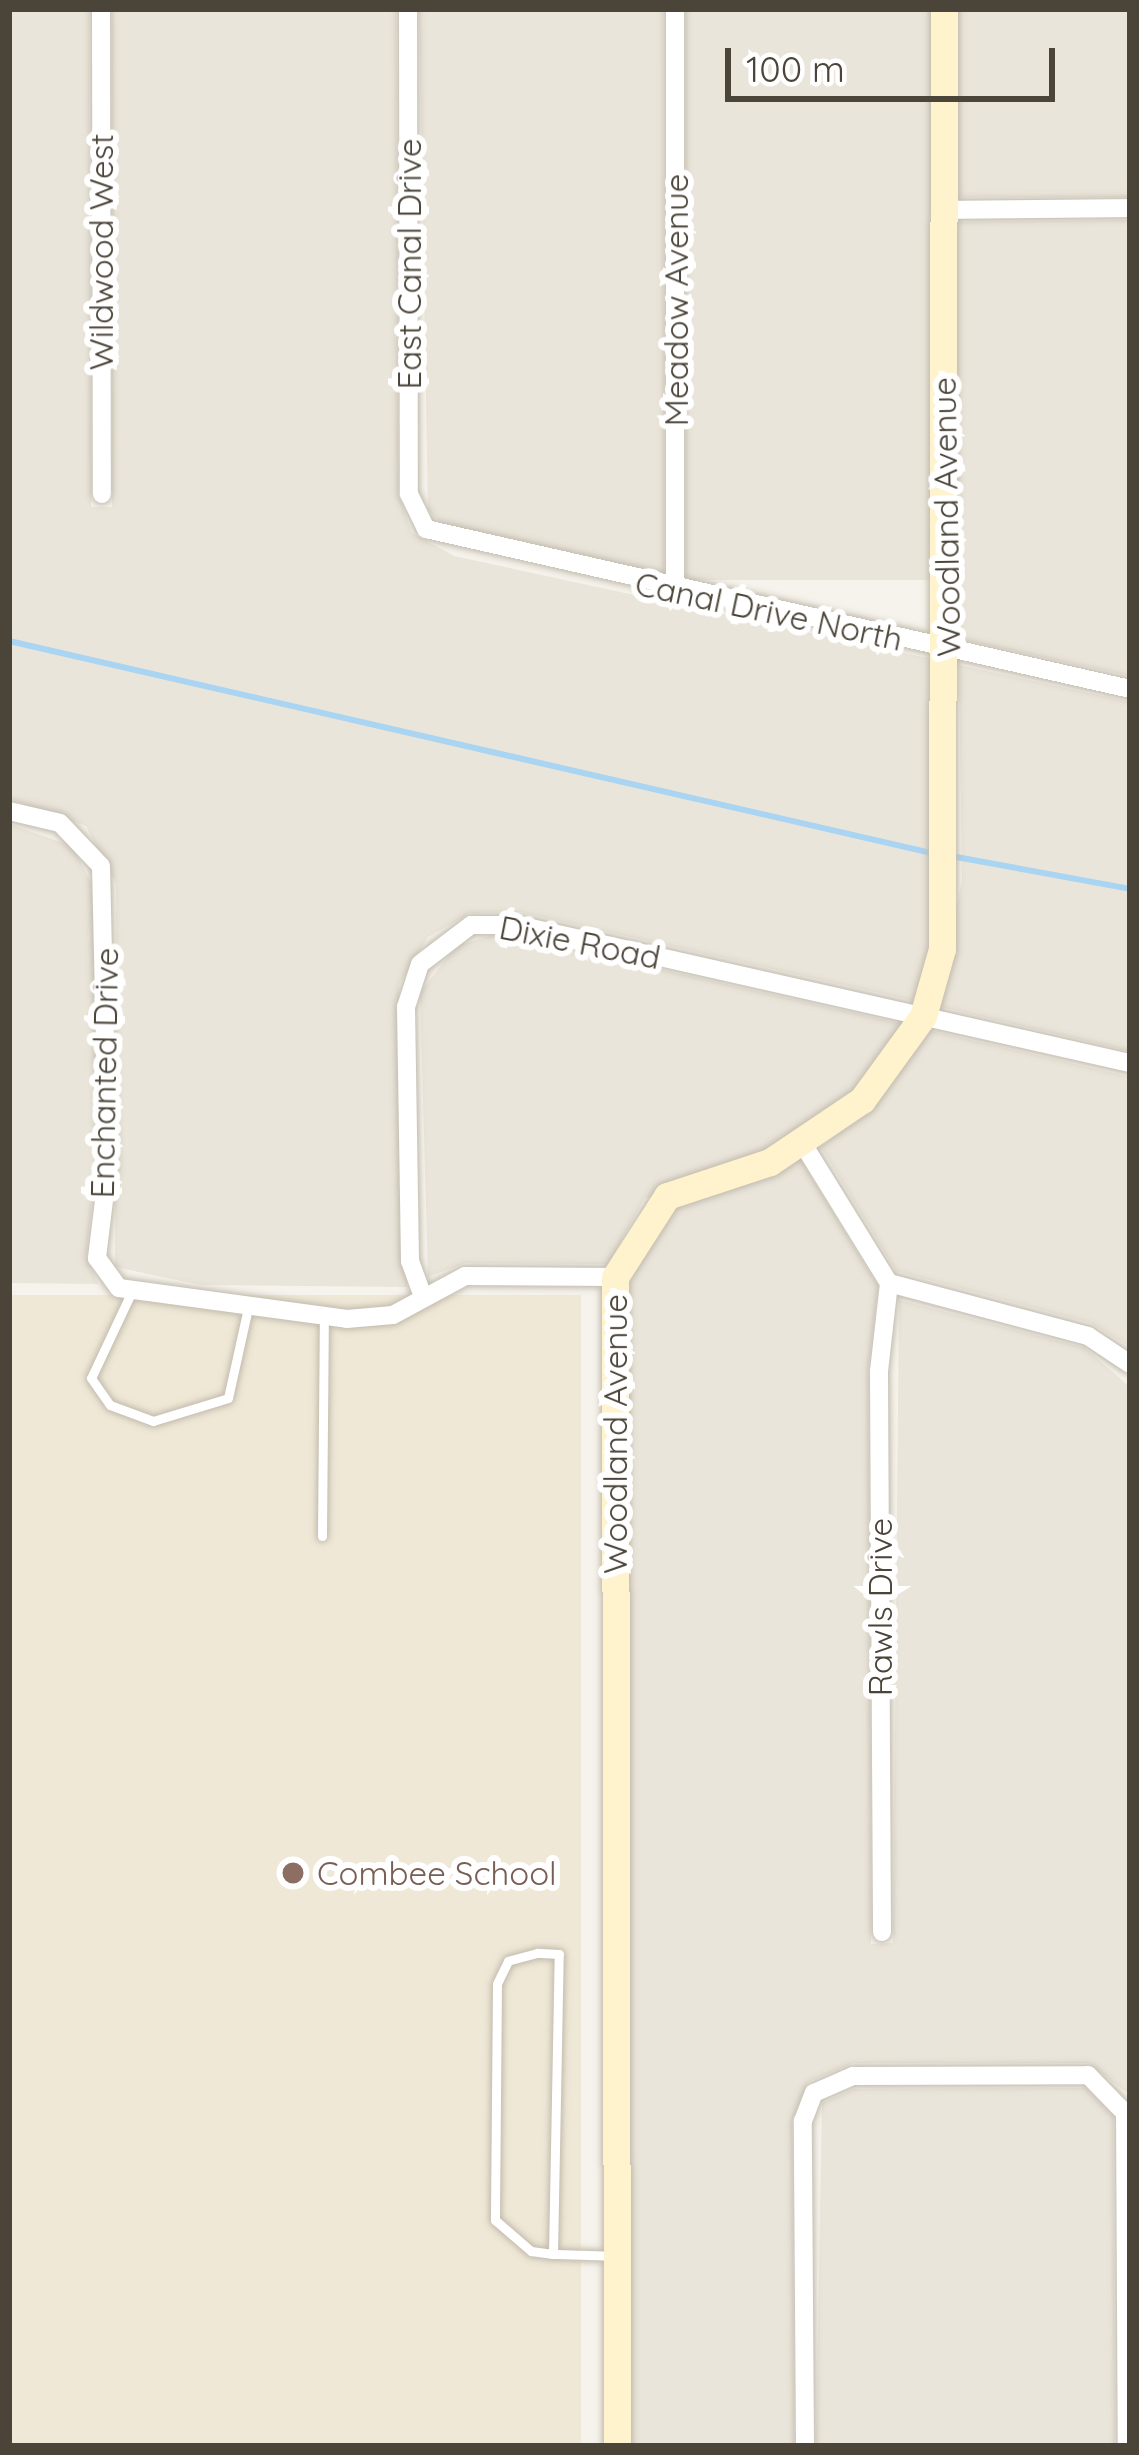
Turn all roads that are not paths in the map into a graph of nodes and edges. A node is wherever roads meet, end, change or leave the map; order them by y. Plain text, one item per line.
1 (101, 9) edge
2 (408, 9) edge
3 (675, 9) edge
4 (944, 9) edge
5 (1130, 208) edge
6 (944, 209) junction
7 (102, 494) dead end
8 (418, 517) joint
9 (675, 590) junction
10 (947, 650) junction
11 (1130, 689) edge
12 (9, 811) edge
13 (922, 1016) junction
14 (1130, 1063) edge
15 (803, 1144) junction
16 (616, 1277) junction
17 (889, 1283) junction
18 (132, 1291) junction
19 (422, 1294) junction
20 (247, 1312) junction
21 (324, 1319) junction
22 (1130, 1364) edge
23 (322, 1536) dead end
24 (882, 1932) dead end
25 (553, 2254) junction
26 (616, 2256) junction
27 (617, 2446) edge
28 (805, 2446) edge
29 (1127, 2446) edge

1 - 7 street, Wildwood West
2 - 8 street, East Canal Drive
3 - 9 street, Meadow Avenue
4 - 6 street, Woodland Avenue
5 - 6 street
6 - 10 street, Woodland Avenue
8 - 9 street, Canal Drive North
9 - 10 street, Canal Drive North
10 - 11 street, Canal Drive North
10 - 13 street, Woodland Avenue
12 - 18 street, Enchanted Drive
13 - 14 street, Dixie Road
13 - 15 street, Woodland Avenue
13 - 19 street, Dixie Road
15 - 16 street, Woodland Avenue
15 - 17 street
16 - 19 street
16 - 26 street, Woodland Avenue
17 - 22 street
17 - 24 street, Rawls Drive
18 - 20 street
18 - 20 lane
19 - 21 street
20 - 21 street
21 - 23 lane
25 - 25 lane
25 - 26 lane
26 - 27 street, Woodland Avenue
28 - 29 street

